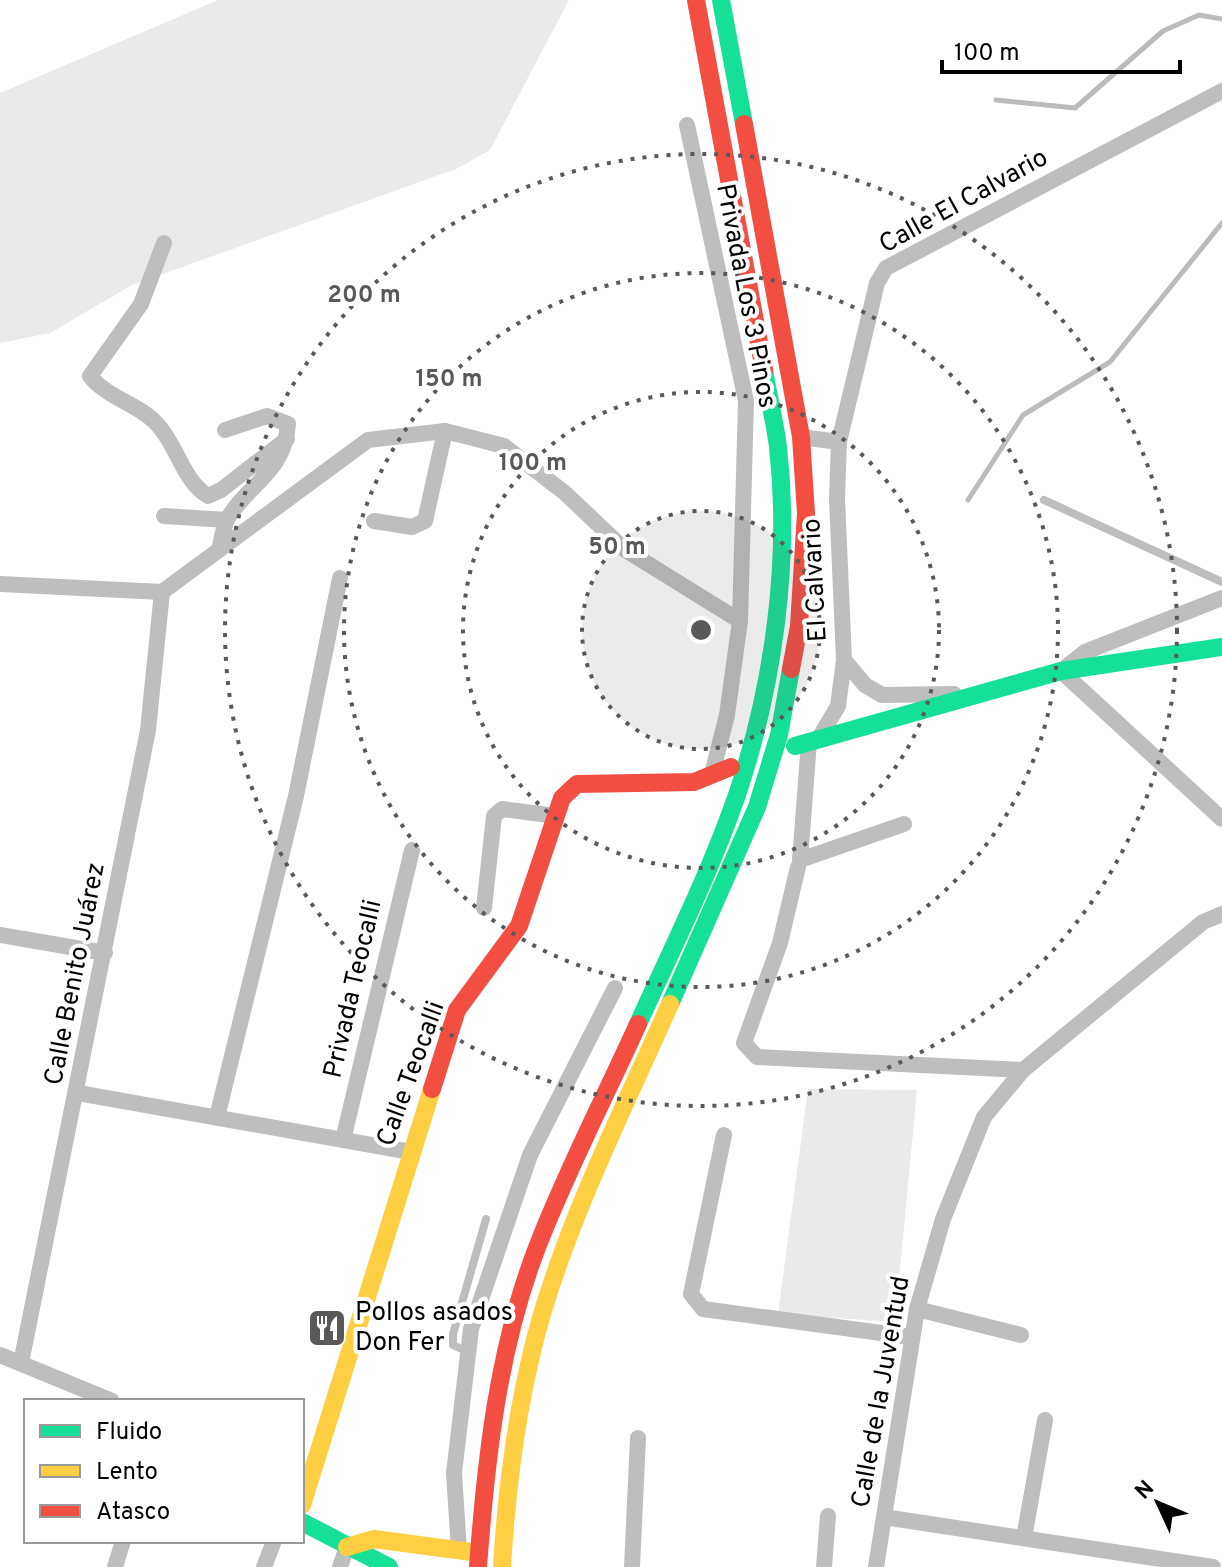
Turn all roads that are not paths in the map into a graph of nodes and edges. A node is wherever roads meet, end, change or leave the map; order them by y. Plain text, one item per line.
1 (696, 0) edge
2 (721, 0) edge
3 (1222, 91) edge
4 (687, 125) dead end
5 (164, 243) dead end
6 (225, 430) dead end
7 (445, 431) junction
8 (801, 437) junction
9 (287, 439) junction
10 (839, 442) junction
11 (1044, 500) dead end
12 (164, 516) dead end
13 (227, 520) junction
14 (374, 521) dead end
15 (220, 546) junction
16 (340, 578) dead end
17 (1222, 582) edge
18 (0, 584) edge
19 (162, 592) junction
20 (1222, 598) edge
21 (740, 621) junction
22 (1222, 647) edge
23 (844, 660) junction
24 (1061, 671) junction
25 (981, 694) junction
26 (808, 742) junction
27 (731, 767) dead end
28 (712, 774) junction
29 (556, 816) junction
30 (1222, 819) edge
31 (904, 824) dead end
32 (412, 850) dead end
33 (798, 867) dead end
34 (484, 908) dead end
35 (1222, 914) edge
36 (0, 935) edge
37 (105, 953) junction
38 (615, 988) dead end
39 (1023, 1070) junction
40 (78, 1093) junction
41 (217, 1117) junction
42 (724, 1135) dead end
43 (343, 1140) junction
44 (411, 1152) junction
45 (486, 1219) dead end
46 (917, 1309) junction
47 (1021, 1335) dead end
48 (911, 1337) junction
49 (468, 1352) junction
50 (0, 1355) edge
51 (21, 1363) junction
52 (107, 1399) edge
53 (1045, 1420) dead end
54 (638, 1438) dead end
55 (304, 1499) edge
56 (828, 1516) dead end
57 (884, 1517) junction
58 (304, 1523) edge
59 (1024, 1538) junction
60 (122, 1543) edge
61 (273, 1543) edge
62 (347, 1547) junction
63 (459, 1550) junction
64 (479, 1560) edge
65 (115, 1567) edge
66 (264, 1567) edge
67 (340, 1567) edge
68 (389, 1567) edge
69 (502, 1567) edge
70 (632, 1567) edge
71 (824, 1567) edge
72 (876, 1567) edge
73 (1213, 1567) edge

1 - 64 main road
2 - 8 main road
3 - 10 street, Calle El Calvario
4 - 21 street, Privada Los 3 Pinos
5 - 9 street
6 - 9 street
7 - 14 street
7 - 15 street
7 - 21 street
8 - 10 street
8 - 69 main road
9 - 13 street
10 - 23 street, El Calvario
11 - 17 lane
12 - 13 street
13 - 15 street
15 - 19 street
16 - 41 street
18 - 19 street
19 - 37 street, Calle Benito Juárez
20 - 24 street
21 - 28 street, Privada Los 3 Pinos
22 - 24 main road
23 - 25 street, El Calvario
23 - 26 street
24 - 25 main road
24 - 30 street
25 - 26 main road
26 - 31 street
27 - 28 main road, Calle Teocalli
28 - 29 main road, Calle Teocalli
29 - 34 street
29 - 44 main road, Calle Teocalli
32 - 43 street, Privada Teocalli
33 - 39 street
35 - 39 street, Calle de la Juventud
36 - 37 street
37 - 40 street, Calle Benito Juárez
38 - 49 street
39 - 46 street, Calle de la Juventud
40 - 41 street
40 - 51 street, Calle Benito Juárez
41 - 43 street
42 - 48 street
43 - 44 street
44 - 55 main road, Calle Teocalli
45 - 49 lane
46 - 47 street
46 - 48 street, Calle de la Juventud
48 - 57 street, Calle de la Juventud
49 - 63 street
50 - 51 street
51 - 52 street
53 - 59 street
54 - 70 street
56 - 71 street
57 - 59 street
57 - 72 street, Calle de la Juventud
58 - 62 main road
59 - 73 street
60 - 65 street
61 - 66 street
62 - 63 main road
62 - 67 street
62 - 68 main road
63 - 64 main road

